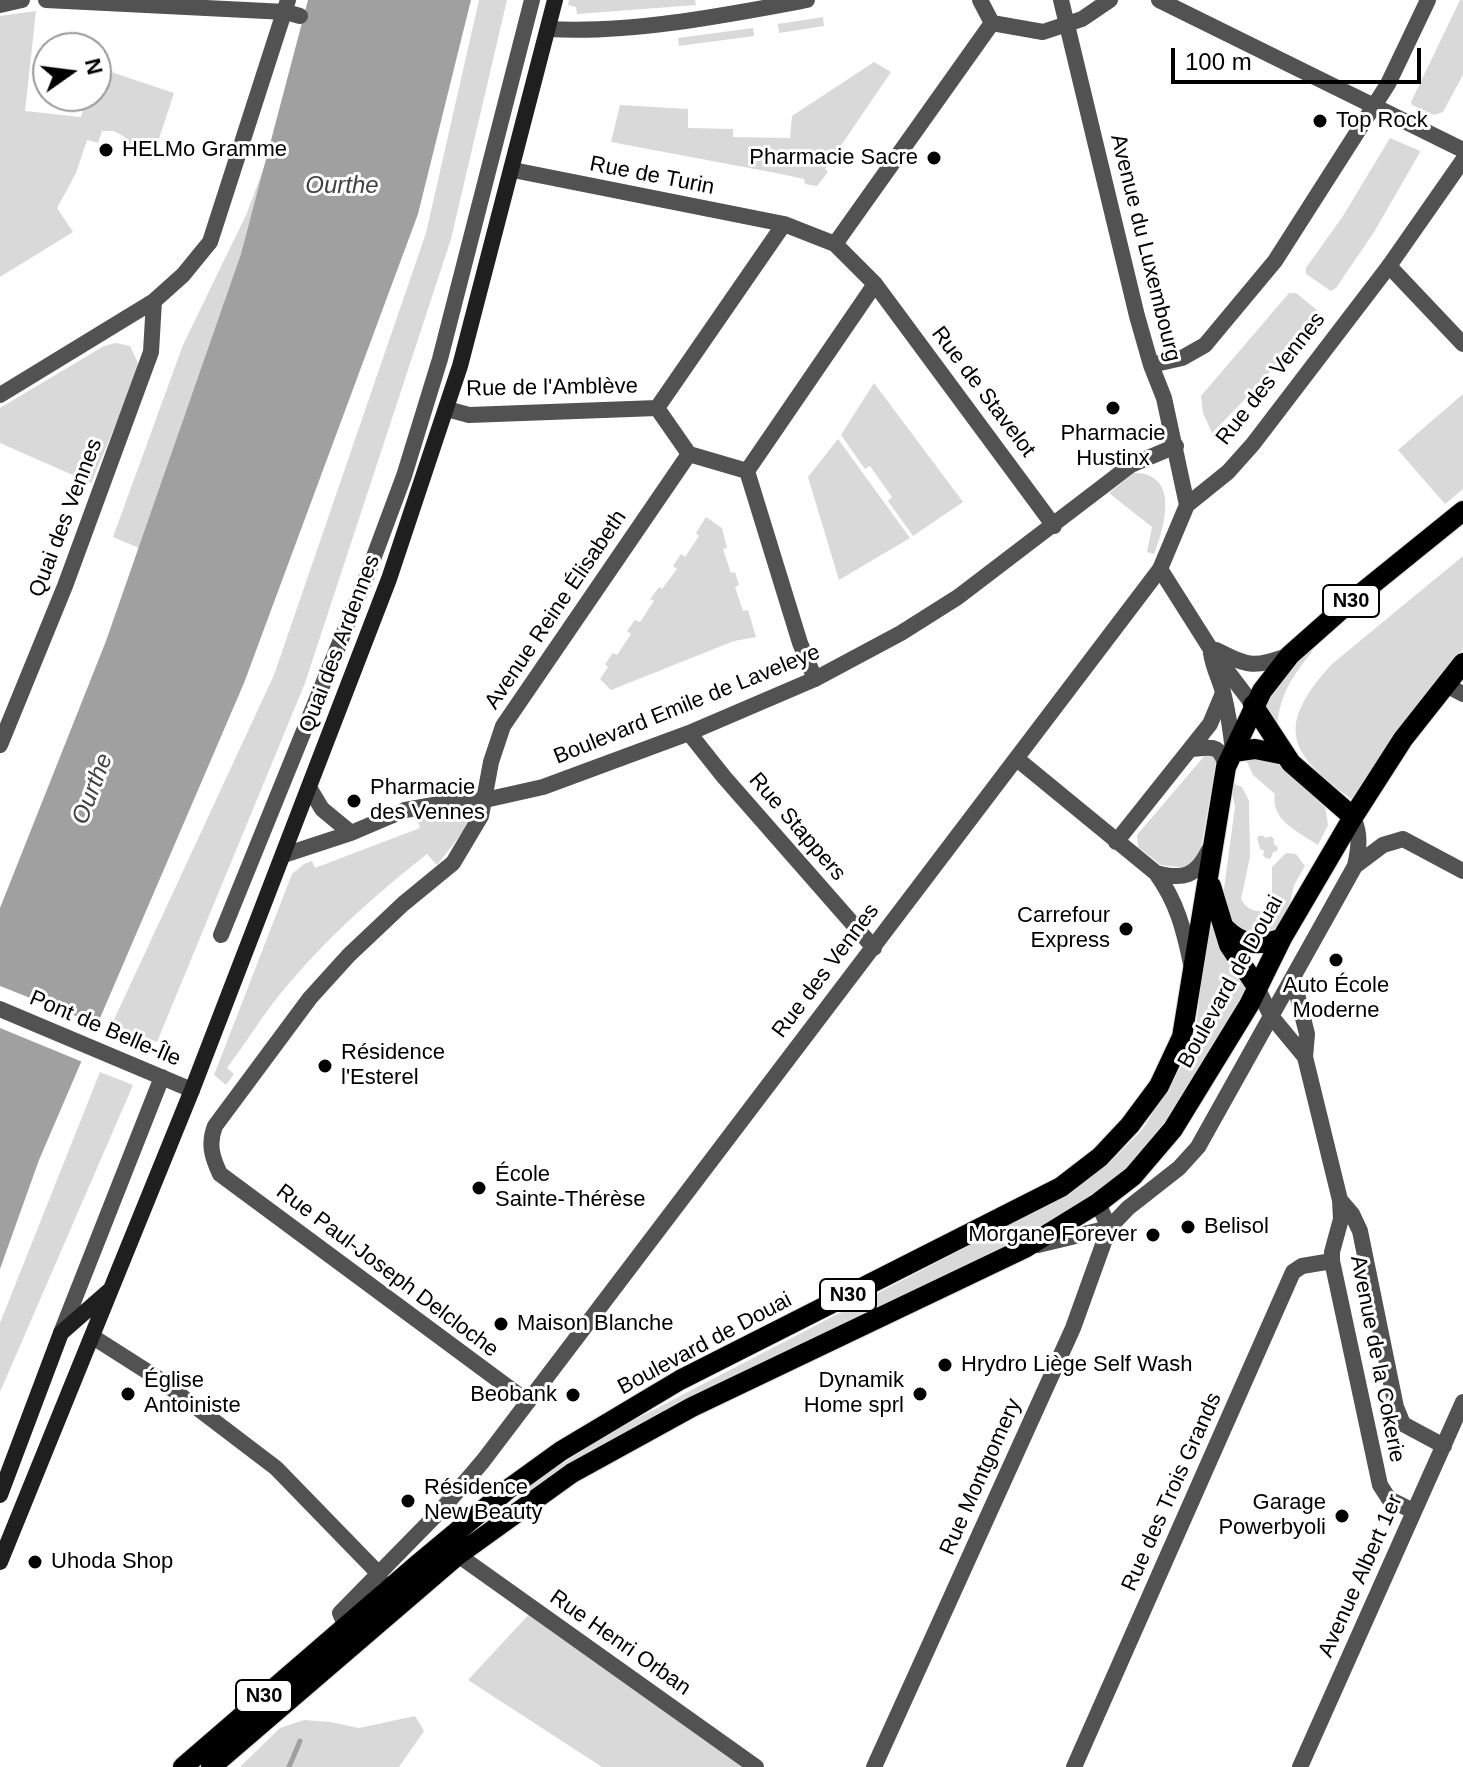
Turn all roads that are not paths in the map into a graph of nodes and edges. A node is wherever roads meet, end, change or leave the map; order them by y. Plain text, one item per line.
1 (22, 0) edge
2 (46, 0) edge
3 (532, 0) edge
4 (555, 0) edge
5 (807, 0) edge
6 (980, 0) edge
7 (1061, 0) edge
8 (1110, 0) edge
9 (1159, 0) edge
10 (1428, 0) edge
11 (0, 5) edge
12 (291, 9) edge
13 (992, 23) junction
14 (1067, 24) junction
15 (548, 29) junction
16 (1374, 106) junction
17 (1463, 150) edge
18 (1463, 160) edge
19 (513, 170) junction
20 (784, 224) junction
21 (835, 244) junction
22 (1389, 266) junction
23 (875, 284) junction
24 (154, 301) junction
25 (1463, 344) edge
26 (1151, 365) junction
27 (0, 395) edge
28 (657, 408) junction
29 (447, 409) junction
30 (1176, 446) junction
31 (689, 454) junction
32 (747, 471) junction
33 (1187, 505) junction
34 (1463, 511) edge
35 (1054, 526) junction
36 (1160, 569) junction
37 (1210, 648) junction
38 (1290, 655) junction
39 (1463, 663) edge
40 (815, 679) junction
41 (1444, 684) junction
42 (1223, 693) junction
43 (1463, 694) edge
44 (1253, 705) junction
45 (689, 733) junction
46 (0, 745) edge
47 (1192, 749) junction
48 (1285, 755) junction
49 (1017, 759) junction
50 (1229, 759) junction
51 (310, 789) junction
52 (485, 800) junction
53 (1353, 817) junction
54 (351, 833) junction
55 (1116, 842) junction
56 (1213, 844) junction
57 (284, 855) junction
58 (1355, 866) junction
59 (1209, 870) junction
60 (1463, 871) edge
61 (1156, 873) junction
62 (1222, 925) junction
63 (221, 935) dead end
64 (1282, 938) junction
65 (874, 948) junction
66 (1193, 975) junction
67 (1293, 978) junction
68 (1257, 987) junction
69 (0, 1009) edge
70 (1271, 1016) junction
71 (1305, 1057) junction
72 (162, 1077) junction
73 (192, 1090) junction
74 (1340, 1200) junction
75 (1098, 1203) junction
76 (1109, 1228) junction
77 (1025, 1248) junction
78 (1332, 1261) junction
79 (114, 1286) junction
80 (61, 1333) junction
81 (93, 1337) junction
82 (528, 1402) junction
83 (1463, 1402) edge
84 (1444, 1446) junction
85 (0, 1495) edge
86 (1413, 1511) junction
87 (458, 1555) junction
88 (0, 1562) edge
89 (380, 1575) junction
90 (345, 1625) junction
91 (183, 1767) edge
92 (211, 1767) edge
93 (756, 1767) edge
94 (874, 1767) edge
95 (1074, 1767) edge
96 (1300, 1767) edge

1 - 11 street
2 - 12 street
3 - 63 street, Quai des Ardennes
4 - 15 main road, Quai des Ardennes
5 - 15 street
6 - 13 street
7 - 14 street, Avenue du Luxembourg
8 - 14 street
9 - 16 street
10 - 16 street
12 - 24 street
13 - 14 street
13 - 21 street
14 - 26 street, Avenue du Luxembourg
15 - 19 main road, Quai des Ardennes
16 - 17 street
16 - 26 street
18 - 22 street, Rue des Vennes
19 - 20 street, Rue de Turin
19 - 29 main road, Quai des Ardennes
20 - 21 street
20 - 28 street
21 - 23 street
22 - 25 street
22 - 33 street, Rue des Vennes
23 - 32 street
23 - 35 street, Rue de Stavelot
24 - 27 street
24 - 46 street, Quai des Vennes
26 - 30 street, Avenue du Luxembourg
28 - 29 street, Rue de l'Amblève
28 - 31 street
29 - 51 main road, Quai des Ardennes
30 - 33 street, Avenue du Luxembourg
30 - 35 street, Boulevard Emile de Laveleye
31 - 32 street
31 - 52 street, Avenue Reine Élisabeth
32 - 40 street
33 - 36 street, Rue des Vennes
34 - 38 main road, N30
35 - 40 street, Boulevard Emile de Laveleye
36 - 37 street
36 - 49 street, Rue des Vennes
37 - 38 street
37 - 42 street
37 - 44 street
38 - 44 main road, N30
39 - 41 main road, N30
40 - 45 street, Boulevard Emile de Laveleye
41 - 43 street
41 - 53 main road, N30
42 - 47 street
42 - 50 street
44 - 48 main road
44 - 50 main road, Boulevard de Douai / N30
45 - 52 street, Boulevard Emile de Laveleye
45 - 65 street, Rue Stappers
47 - 50 street
47 - 55 street
48 - 50 main road
48 - 53 main road
49 - 55 street
49 - 65 street, Rue des Vennes
50 - 56 main road, Boulevard de Douai / N30
51 - 54 street
51 - 57 main road, Quai des Ardennes
52 - 54 street, Boulevard Emile de Laveleye
52 - 82 street, Rue Paul-Joseph Delcloche
53 - 58 street
53 - 64 main road, Boulevard de Douai / N30
54 - 57 street, Boulevard Emile de Laveleye
55 - 61 street
56 - 59 main road, Boulevard de Douai / N30
56 - 61 street
57 - 73 main road, Quai des Ardennes
58 - 60 street
58 - 67 street
59 - 62 main road
59 - 66 main road, Boulevard de Douai / N30
61 - 66 street, Boulevard de Douai
62 - 64 main road
62 - 68 main road
64 - 68 main road, Boulevard de Douai / N30
65 - 82 street, Rue des Vennes
66 - 90 main road, Boulevard de Douai / N30
67 - 70 street
67 - 71 street, Avenue de la Cokerie
68 - 70 street, Avenue de la Cokerie
68 - 75 main road, Boulevard de Douai / N30
69 - 72 street, Pont de Belle-Île
70 - 71 street, Avenue de la Cokerie
70 - 76 street
71 - 74 street, Avenue de la Cokerie
72 - 73 street, Pont de Belle-Île
72 - 80 street, Quai des Ardennes
73 - 79 main road, Quai des Ardennes
74 - 78 street, Avenue de la Cokerie
74 - 84 street, Avenue de la Cokerie
75 - 76 street
75 - 77 main road, Boulevard de Douai / N30
76 - 77 street, Boulevard de Douai
76 - 94 street, Rue Montgomery
77 - 87 main road, Boulevard de Douai / N30
78 - 86 street, Avenue de la Cokerie
78 - 95 street, Rue des Trois Grands
79 - 80 main road, Quai des Ardennes
79 - 81 main road, Quai des Ardennes
80 - 85 main road, Quai des Ardennes
81 - 88 main road, Quai des Ardennes
81 - 89 street
82 - 89 street, Rue des Vennes
83 - 84 street, Avenue Albert 1er
84 - 86 street, Avenue Albert 1er
86 - 96 street, Avenue Albert 1er
87 - 92 main road, N30
87 - 93 street, Rue Henri Orban
89 - 90 street, Rue des Vennes
90 - 91 main road, Rue des Vennes / N30

